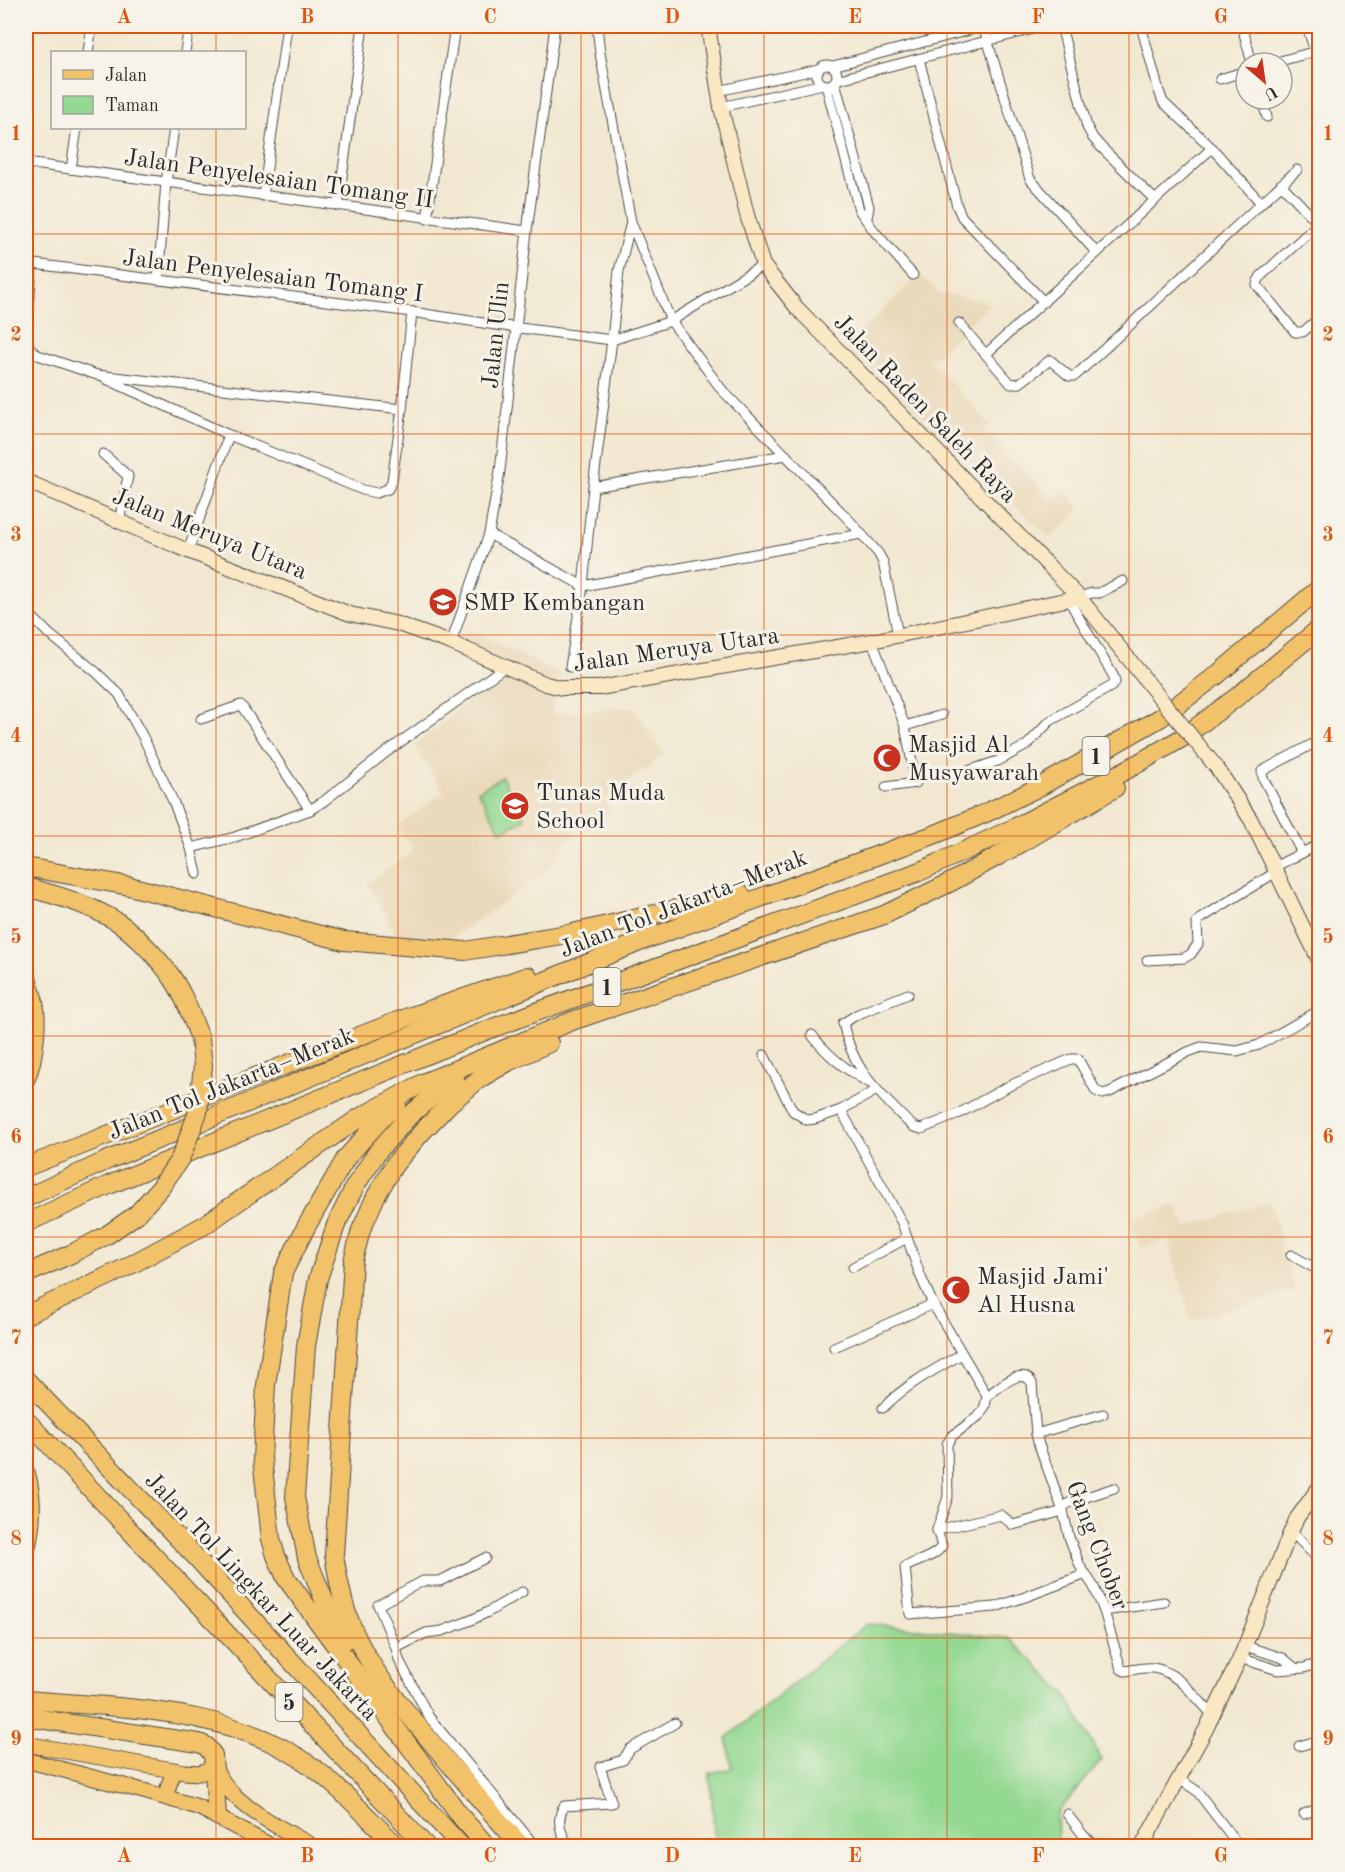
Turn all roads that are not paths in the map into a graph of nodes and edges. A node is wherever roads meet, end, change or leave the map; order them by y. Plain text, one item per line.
1 (93, 26) edge
2 (189, 26) edge
3 (287, 26) edge
4 (363, 26) edge
5 (455, 26) edge
6 (555, 26) edge
7 (597, 26) edge
8 (708, 26) edge
9 (984, 26) edge
10 (1045, 26) edge
11 (1061, 26) edge
12 (1141, 26) edge
13 (1242, 26) edge
14 (1307, 26) edge
15 (987, 41) junction
16 (88, 51) edge
17 (185, 51) edge
18 (1249, 51) edge
19 (1317, 51) edge
20 (1294, 57) edge
21 (919, 58) junction
22 (833, 66) junction
23 (819, 69) junction
24 (1234, 75) edge
25 (1220, 79) dead end
26 (830, 83) junction
27 (718, 91) junction
28 (721, 107) junction
29 (1265, 111) edge
30 (1267, 117) dead end
31 (77, 129) edge
32 (174, 129) edge
33 (1212, 148) junction
34 (26, 163) edge
35 (71, 170) junction
36 (1297, 170) dead end
37 (166, 183) junction
38 (1281, 184) junction
39 (262, 196) junction
40 (1155, 200) junction
41 (1261, 203) junction
42 (338, 206) junction
43 (427, 219) junction
44 (631, 222) junction
45 (1319, 223) edge
46 (527, 231) junction
47 (1097, 253) junction
48 (29, 264) edge
49 (764, 265) junction
50 (913, 275) dead end
51 (158, 280) junction
52 (1044, 302) junction
53 (411, 312) junction
54 (1319, 319) edge
55 (671, 321) junction
56 (959, 323) dead end
57 (515, 327) junction
58 (612, 340) junction
59 (986, 354) junction
60 (97, 375) junction
61 (402, 409) junction
62 (229, 435) junction
63 (103, 454) dead end
64 (786, 455) junction
65 (26, 481) edge
66 (593, 487) junction
67 (119, 522) junction
68 (489, 534) junction
69 (861, 534) junction
70 (188, 551) junction
71 (1123, 581) dead end
72 (583, 586) junction
73 (1320, 588) edge
74 (1074, 598) junction
75 (26, 611) edge
76 (1320, 628) edge
77 (898, 635) junction
78 (872, 641) junction
79 (451, 643) junction
80 (506, 666) junction
81 (570, 667) dead end
82 (942, 715) dead end
83 (201, 719) dead end
84 (905, 726) junction
85 (1182, 738) junction
86 (1320, 741) edge
87 (962, 773) dead end
88 (886, 787) dead end
89 (310, 810) junction
90 (1320, 844) edge
91 (191, 848) junction
92 (1302, 853) junction
93 (26, 867) edge
94 (1275, 869) junction
95 (197, 874) dead end
96 (802, 882) junction
97 (26, 887) edge
98 (1313, 933) edge
99 (647, 939) junction
100 (1148, 960) dead end
101 (1320, 962) edge
102 (26, 974) edge
103 (908, 994) dead end
104 (630, 1001) junction
105 (1320, 1010) edge
106 (812, 1035) dead end
107 (764, 1055) dead end
108 (484, 1057) junction
109 (26, 1078) edge
110 (423, 1083) junction
111 (873, 1087) junction
112 (841, 1110) junction
113 (26, 1167) edge
114 (26, 1198) edge
115 (26, 1223) edge
116 (907, 1238) junction
117 (1291, 1255) dead end
118 (853, 1267) dead end
119 (1320, 1271) edge
120 (26, 1274) edge
121 (933, 1304) junction
122 (26, 1315) edge
123 (834, 1347) dead end
124 (962, 1354) junction
125 (26, 1380) edge
126 (987, 1396) junction
127 (883, 1408) dead end
128 (1103, 1413) dead end
129 (26, 1420) edge
130 (1036, 1434) junction
131 (26, 1474) edge
132 (1320, 1486) edge
133 (1114, 1488) dead end
134 (1063, 1509) junction
135 (937, 1530) junction
136 (1291, 1531) junction
137 (26, 1548) edge
138 (485, 1558) dead end
139 (1320, 1561) edge
140 (1086, 1574) junction
141 (522, 1592) dead end
142 (1164, 1602) dead end
143 (1104, 1611) junction
144 (396, 1648) junction
145 (1242, 1652) junction
146 (345, 1658) junction
147 (1320, 1663) edge
148 (26, 1700) edge
149 (1212, 1714) junction
150 (26, 1717) edge
151 (675, 1723) dead end
152 (1320, 1740) edge
153 (26, 1743) edge
154 (1299, 1746) dead end
155 (26, 1760) edge
156 (214, 1767) junction
157 (174, 1770) junction
158 (1179, 1779) junction
159 (165, 1797) junction
160 (1320, 1808) edge
161 (1067, 1814) dead end
162 (1304, 1814) dead end
163 (217, 1816) junction
164 (271, 1846) edge
165 (312, 1846) edge
166 (396, 1846) edge
167 (426, 1846) edge
168 (460, 1846) edge
169 (487, 1846) edge
170 (521, 1846) edge
171 (535, 1846) edge
172 (570, 1846) edge
173 (1097, 1846) edge
174 (1142, 1846) edge
175 (1239, 1846) edge

1 - 16 street
2 - 17 street
3 - 39 street
4 - 42 street
5 - 43 street
6 - 46 street, Jalan Ulin
7 - 44 street
8 - 27 main road, Jalan Raden Saleh Raya
9 - 15 street
9 - 22 street
10 - 15 street
11 - 40 street
12 - 33 street
13 - 18 street
14 - 19 street
15 - 21 street
15 - 47 street
19 - 20 street
21 - 26 street
21 - 52 street
22 - 23 street
22 - 26 street
23 - 26 street
23 - 27 street
24 - 25 street
26 - 28 street
26 - 50 street
27 - 28 main road, Jalan Raden Saleh Raya
28 - 49 main road, Jalan Raden Saleh Raya
29 - 30 street
31 - 35 street
32 - 37 street
33 - 40 street
33 - 41 street
34 - 35 street, Jalan Penyelesaian Tomang II
35 - 37 street, Jalan Penyelesaian Tomang II
36 - 38 street
37 - 39 street, Jalan Penyelesaian Tomang II
37 - 51 street
38 - 41 street
38 - 45 street
39 - 42 street, Jalan Penyelesaian Tomang II
40 - 47 street
41 - 59 street
42 - 43 street, Jalan Penyelesaian Tomang II
43 - 46 street, Jalan Penyelesaian Tomang II
44 - 55 street
44 - 58 street
45 - 54 street
46 - 57 street, Jalan Ulin
47 - 52 street
48 - 51 street, Jalan Penyelesaian Tomang I
48 - 60 street
49 - 55 street
49 - 74 main road, Jalan Raden Saleh Raya
51 - 53 street, Jalan Penyelesaian Tomang I
52 - 59 street
53 - 57 street, Jalan Penyelesaian Tomang I
53 - 61 street
55 - 58 street
55 - 64 street
56 - 59 street
57 - 58 street, Jalan Penyelesaian Tomang I
57 - 68 street, Jalan Ulin
58 - 66 street
60 - 61 street
60 - 62 street
61 - 62 street
62 - 70 street
63 - 67 street
64 - 66 street
64 - 69 street
65 - 67 main road, Jalan Meruya Utara
66 - 72 street
67 - 70 main road, Jalan Meruya Utara
68 - 72 street
68 - 79 street, Jalan Ulin
69 - 72 street
69 - 77 street
70 - 79 main road, Jalan Meruya Utara
71 - 74 street
72 - 81 street
73 - 96 highway, Jalan Tol Jakarta–Merak / 1
74 - 77 main road, Jalan Meruya Utara
74 - 87 street
74 - 94 main road, Jalan Raden Saleh Raya, bridge
75 - 91 street
76 - 85 highway, Jalan Tol Jakarta–Merak / 1
77 - 78 main road, Jalan Meruya Utara
78 - 80 main road, Jalan Meruya Utara
78 - 84 street
79 - 80 main road, Jalan Meruya Utara
80 - 89 street
82 - 84 street
83 - 89 street
84 - 88 street
85 - 104 highway
85 - 115 highway, Jalan Tol Jakarta–Merak / 1
86 - 92 street
89 - 91 street
90 - 92 street
91 - 95 street
92 - 94 street
93 - 96 highway
94 - 98 main road, Jalan Raden Saleh Raya
94 - 100 street
96 - 99 highway, Jalan Tol Jakarta–Merak / 1
97 - 120 highway, bridge
98 - 101 main road, Jalan Raden Saleh Raya
99 - 113 highway
99 - 114 highway, Jalan Tol Jakarta–Merak / 1
102 - 109 highway
103 - 111 street
104 - 108 highway
104 - 170 highway
105 - 111 street
106 - 111 street
107 - 112 street
108 - 110 highway
108 - 146 highway
110 - 122 highway
110 - 146 highway
111 - 112 street
112 - 116 street
116 - 118 street
116 - 121 street
117 - 119 street
121 - 123 street
121 - 124 street
124 - 126 street
124 - 127 street
125 - 168 highway, Jalan Tol Lingkar Luar Jakarta / 5
126 - 130 street, Gang Chober
126 - 135 street
128 - 130 street
129 - 167 highway, 5
130 - 134 street, Gang Chober
131 - 137 highway
132 - 136 main road
133 - 134 street
134 - 135 street
134 - 140 street, Gang Chober
135 - 140 street
136 - 139 street
136 - 145 main road
138 - 144 street
140 - 143 street, Gang Chober
141 - 144 street
142 - 143 street
143 - 149 street, Gang Chober
144 - 171 street
145 - 147 street
145 - 149 main road
146 - 169 highway
148 - 166 highway
149 - 158 main road
150 - 156 highway
151 - 172 street
152 - 154 street
153 - 157 main road
155 - 159 main road
156 - 157 main road
156 - 163 highway
156 - 165 main road
157 - 159 main road
158 - 174 main road
158 - 175 street
159 - 163 main road
160 - 162 street
161 - 173 street
163 - 164 main road

